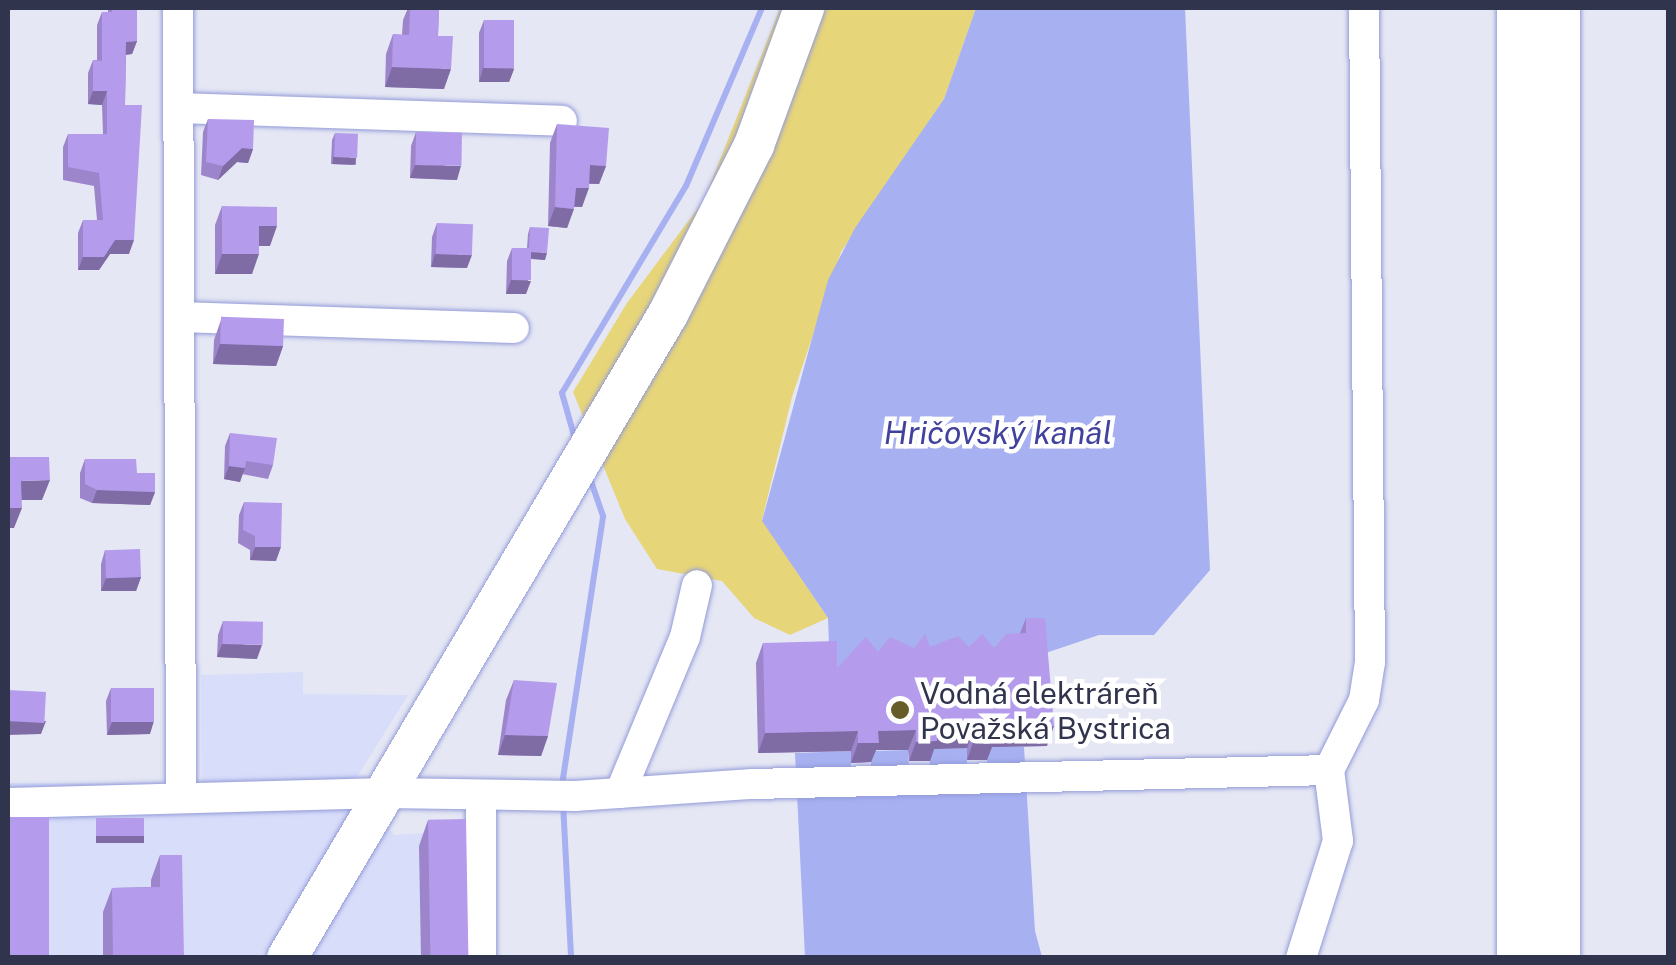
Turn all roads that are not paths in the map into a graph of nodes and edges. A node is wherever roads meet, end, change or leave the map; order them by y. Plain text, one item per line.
1 (178, 8) edge
2 (804, 8) edge
3 (1364, 8) edge
4 (1519, 8) edge
5 (1557, 8) edge
6 (178, 108) junction
7 (562, 121) edge
8 (180, 317) junction
9 (514, 328) dead end
10 (697, 585) dead end
11 (1330, 770) junction
12 (386, 793) junction
13 (620, 793) junction
14 (481, 795) junction
15 (181, 798) junction
16 (8, 803) edge
17 (286, 958) edge
18 (482, 958) edge
19 (1301, 958) edge
20 (1519, 958) edge
21 (1557, 958) edge

1 - 6 street
2 - 12 main road
3 - 11 street
4 - 20 highway
5 - 21 highway
6 - 7 street
6 - 8 street
8 - 9 street
8 - 15 street
10 - 13 street
11 - 13 street
11 - 19 street
12 - 14 street
12 - 15 street
12 - 17 main road
13 - 14 street
14 - 18 street
15 - 16 street

